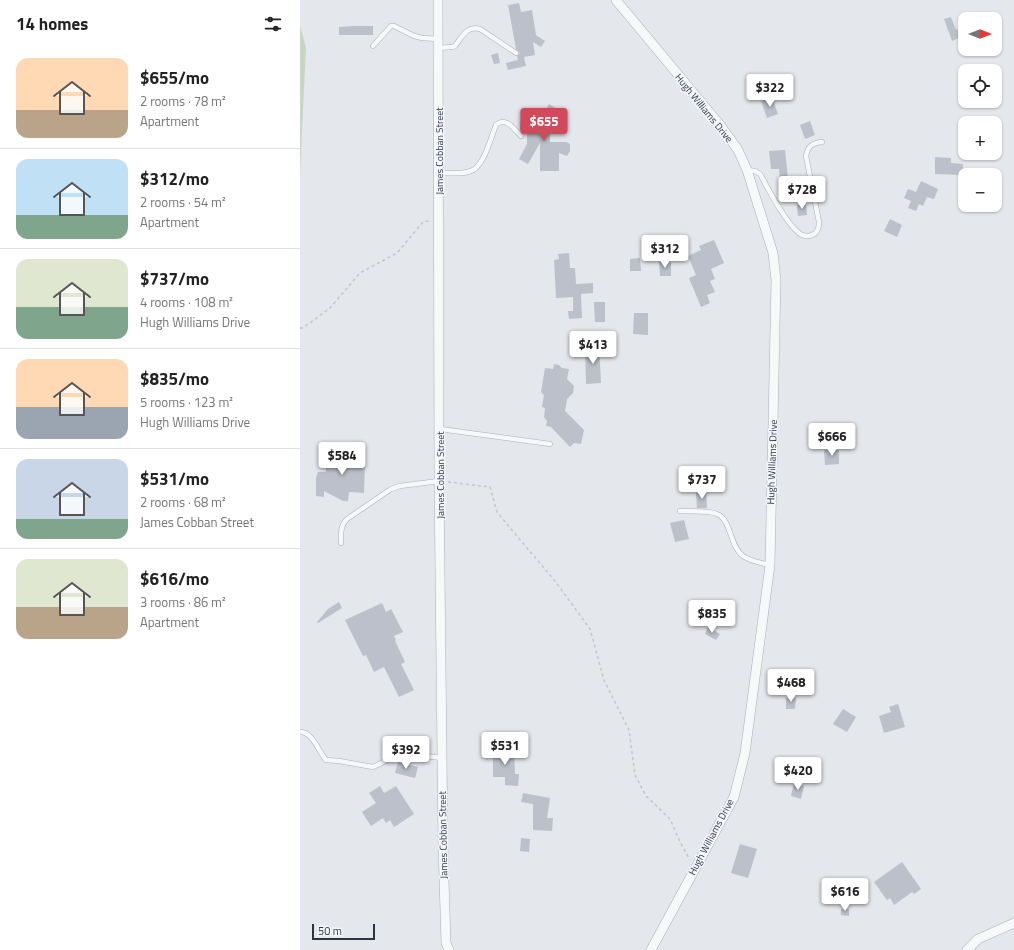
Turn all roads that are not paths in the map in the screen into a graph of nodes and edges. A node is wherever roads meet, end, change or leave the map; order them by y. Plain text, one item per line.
1 (438, 0) edge
2 (616, 0) edge
3 (438, 44) junction
4 (373, 46) dead end
5 (516, 54) dead end
6 (521, 136) dead end
7 (822, 142) dead end
8 (746, 170) junction
9 (439, 173) junction
10 (440, 429) junction
11 (550, 444) dead end
12 (440, 481) junction
13 (680, 511) dead end
14 (341, 543) dead end
15 (770, 565) junction
16 (300, 732) edge
17 (442, 758) junction
18 (1014, 923) edge
19 (449, 950) edge
20 (651, 950) edge
21 (968, 950) edge

1 - 3 street, James Cobban Street
2 - 8 street, Hugh Williams Drive
3 - 4 lane
3 - 5 lane
3 - 9 street, James Cobban Street
6 - 9 lane
7 - 8 lane
8 - 15 street, Hugh Williams Drive
9 - 10 street, James Cobban Street
10 - 11 lane
10 - 12 street, James Cobban Street
12 - 14 lane
12 - 17 street, James Cobban Street
13 - 15 lane
15 - 20 street, Hugh Williams Drive
16 - 17 lane
17 - 19 street, James Cobban Street
18 - 21 street

